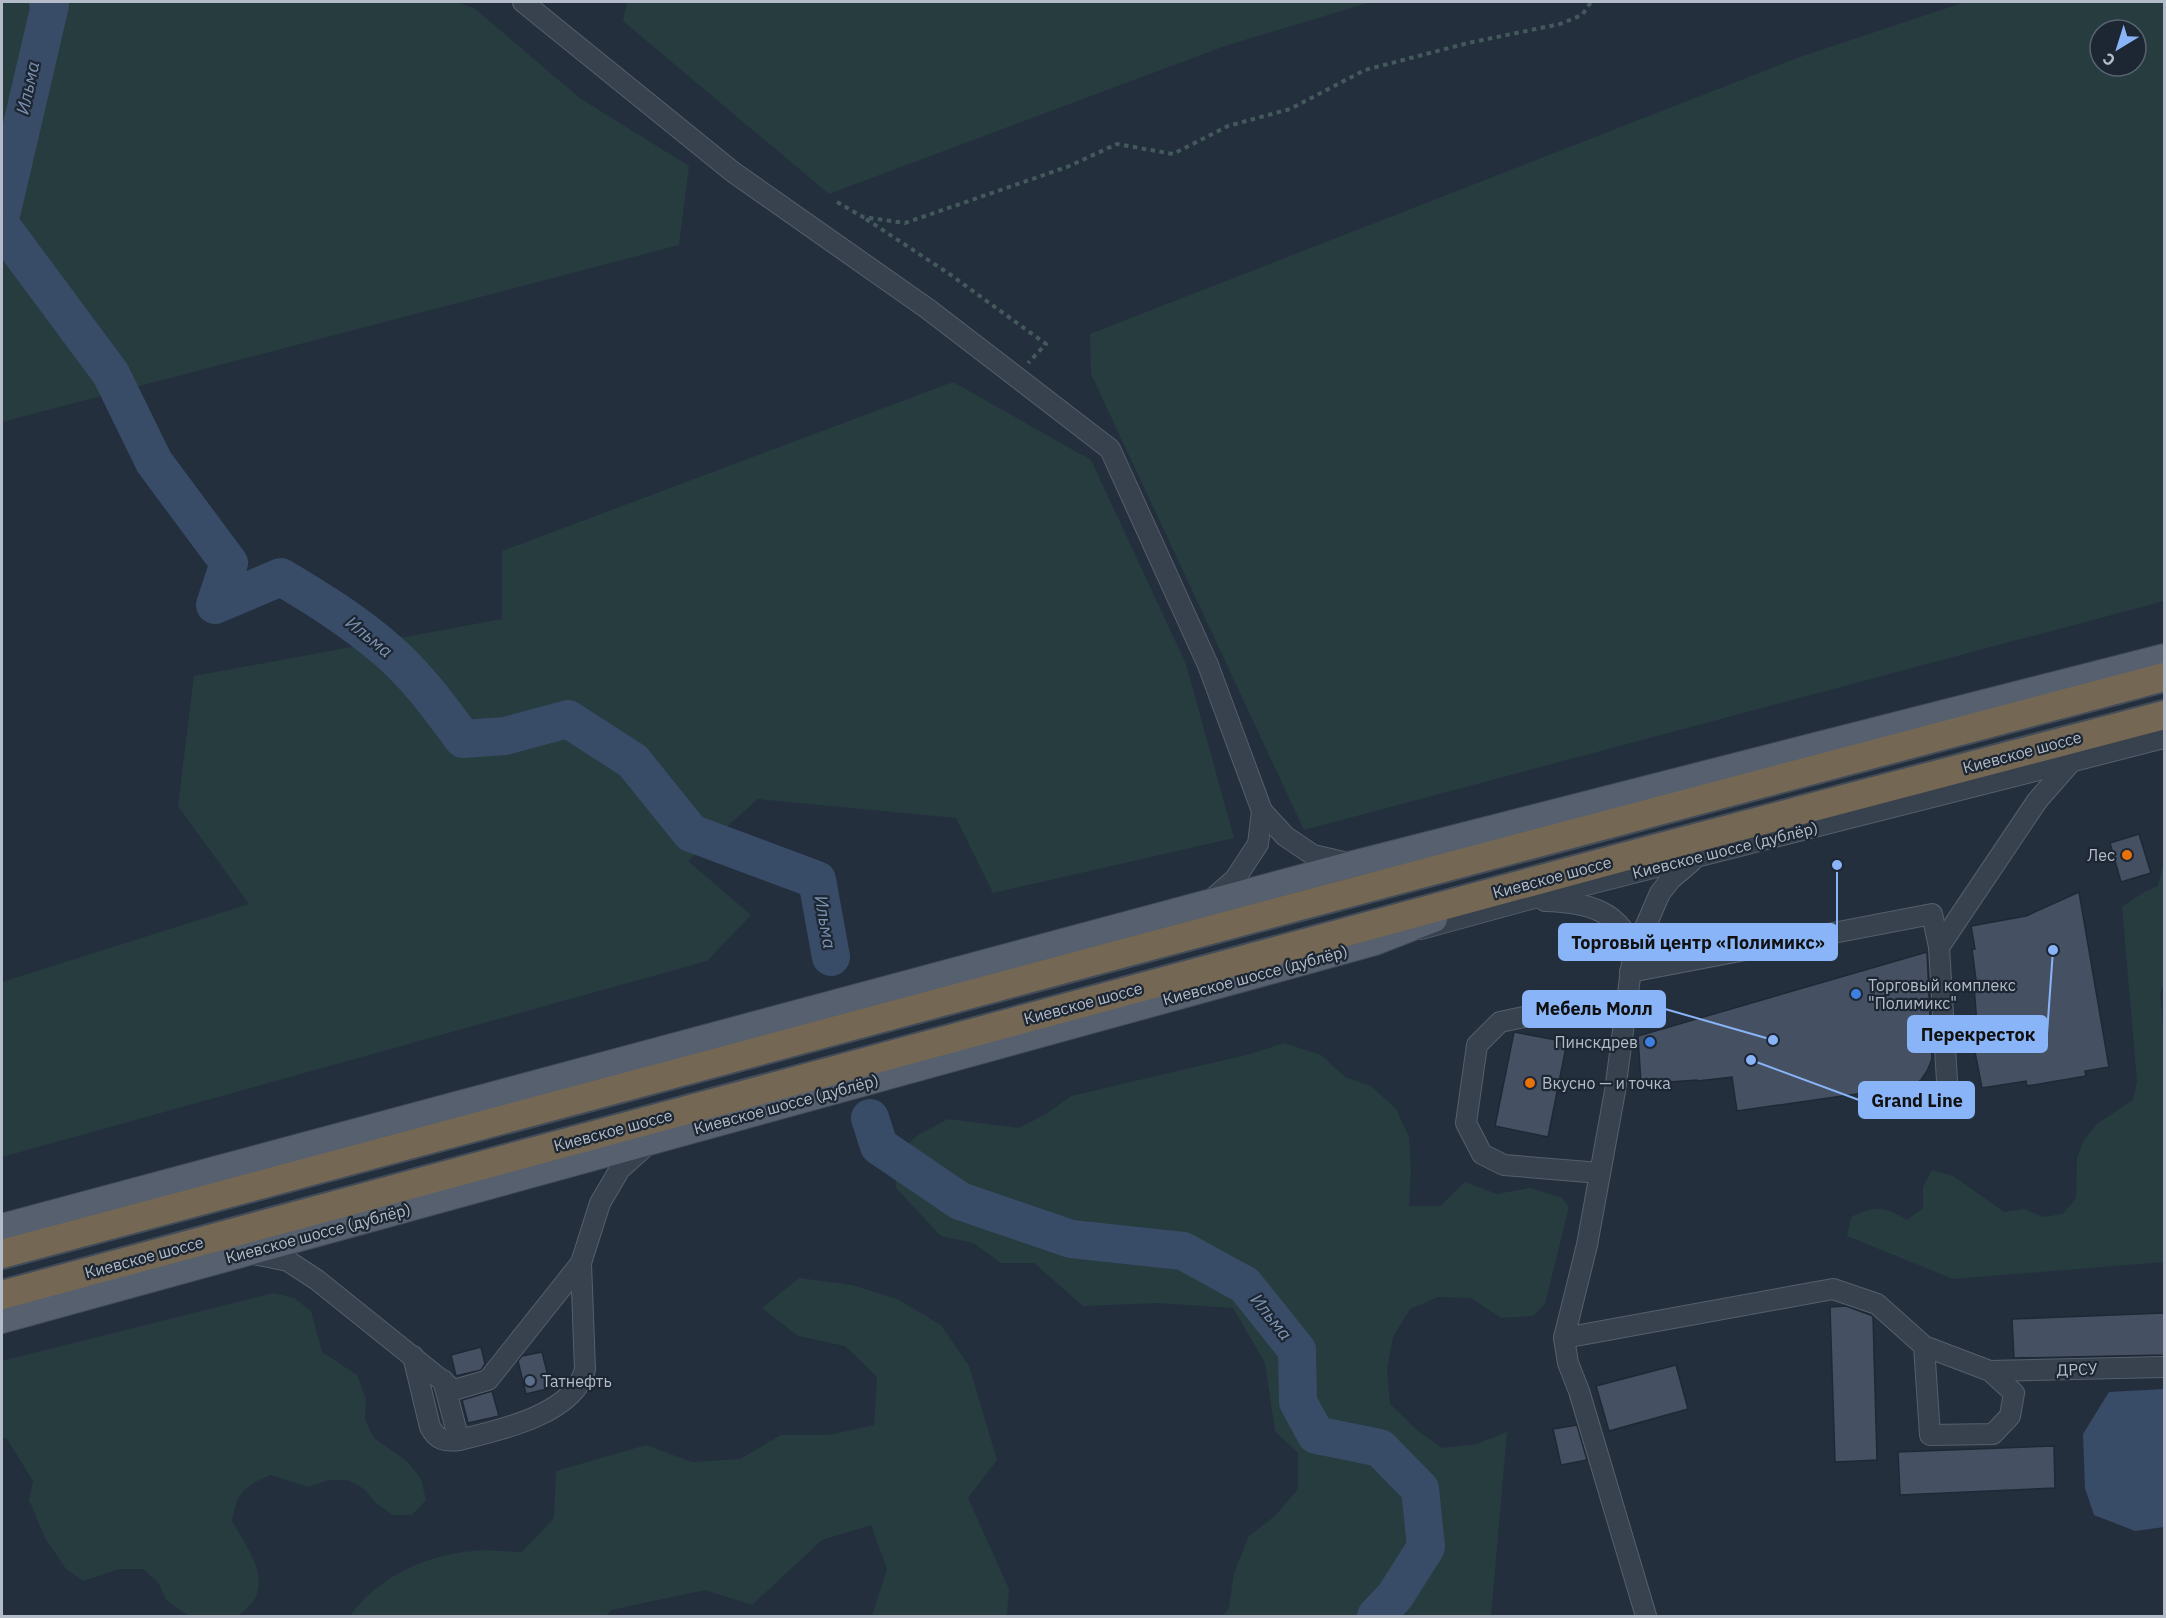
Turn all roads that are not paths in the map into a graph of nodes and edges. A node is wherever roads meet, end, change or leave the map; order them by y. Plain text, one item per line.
1 (523, 2) edge
2 (2164, 657) edge
3 (2164, 677) edge
4 (2164, 715) edge
5 (2164, 738) edge
6 (2071, 762) junction
7 (1262, 812) junction
8 (1700, 856) junction
9 (1353, 864) junction
10 (1529, 891) junction
11 (1207, 903) junction
12 (1939, 947) junction
13 (1631, 964) junction
14 (1624, 1017) junction
15 (1947, 1081) dead end
16 (651, 1141) junction
17 (1600, 1173) junction
18 (2, 1227) edge
19 (246, 1253) junction
20 (2, 1254) edge
21 (581, 1263) junction
22 (2, 1295) edge
23 (2, 1320) edge
24 (1564, 1338) junction
25 (1924, 1346) junction
26 (413, 1356) junction
27 (2164, 1367) edge
28 (1990, 1371) junction
29 (442, 1380) junction
30 (459, 1440) junction
31 (1646, 1617) edge

1 - 7 street
2 - 9 main road
3 - 20 highway
4 - 10 highway, Киевское шоссе
5 - 6 street, Киевское шоссе (дублёр)
6 - 8 street, Киевское шоссе (дублёр)
6 - 12 street
7 - 9 street
7 - 11 street
8 - 10 street, Киевское шоссе (дублёр)
8 - 13 street
9 - 11 main road
10 - 13 street
10 - 16 main road, Киевское шоссе (дублёр)
10 - 22 highway, Киевское шоссе
11 - 18 main road
12 - 13 street
12 - 15 street
13 - 14 street
14 - 17 street
14 - 17 street
16 - 19 main road, Киевское шоссе (дублёр)
16 - 21 street
17 - 24 street
19 - 23 main road, Киевское шоссе (дублёр)
19 - 26 street
21 - 29 street
21 - 30 street
24 - 25 street
24 - 31 street
25 - 28 street
25 - 28 street
26 - 29 street
26 - 30 street
27 - 28 street, ДРСУ
29 - 30 street

